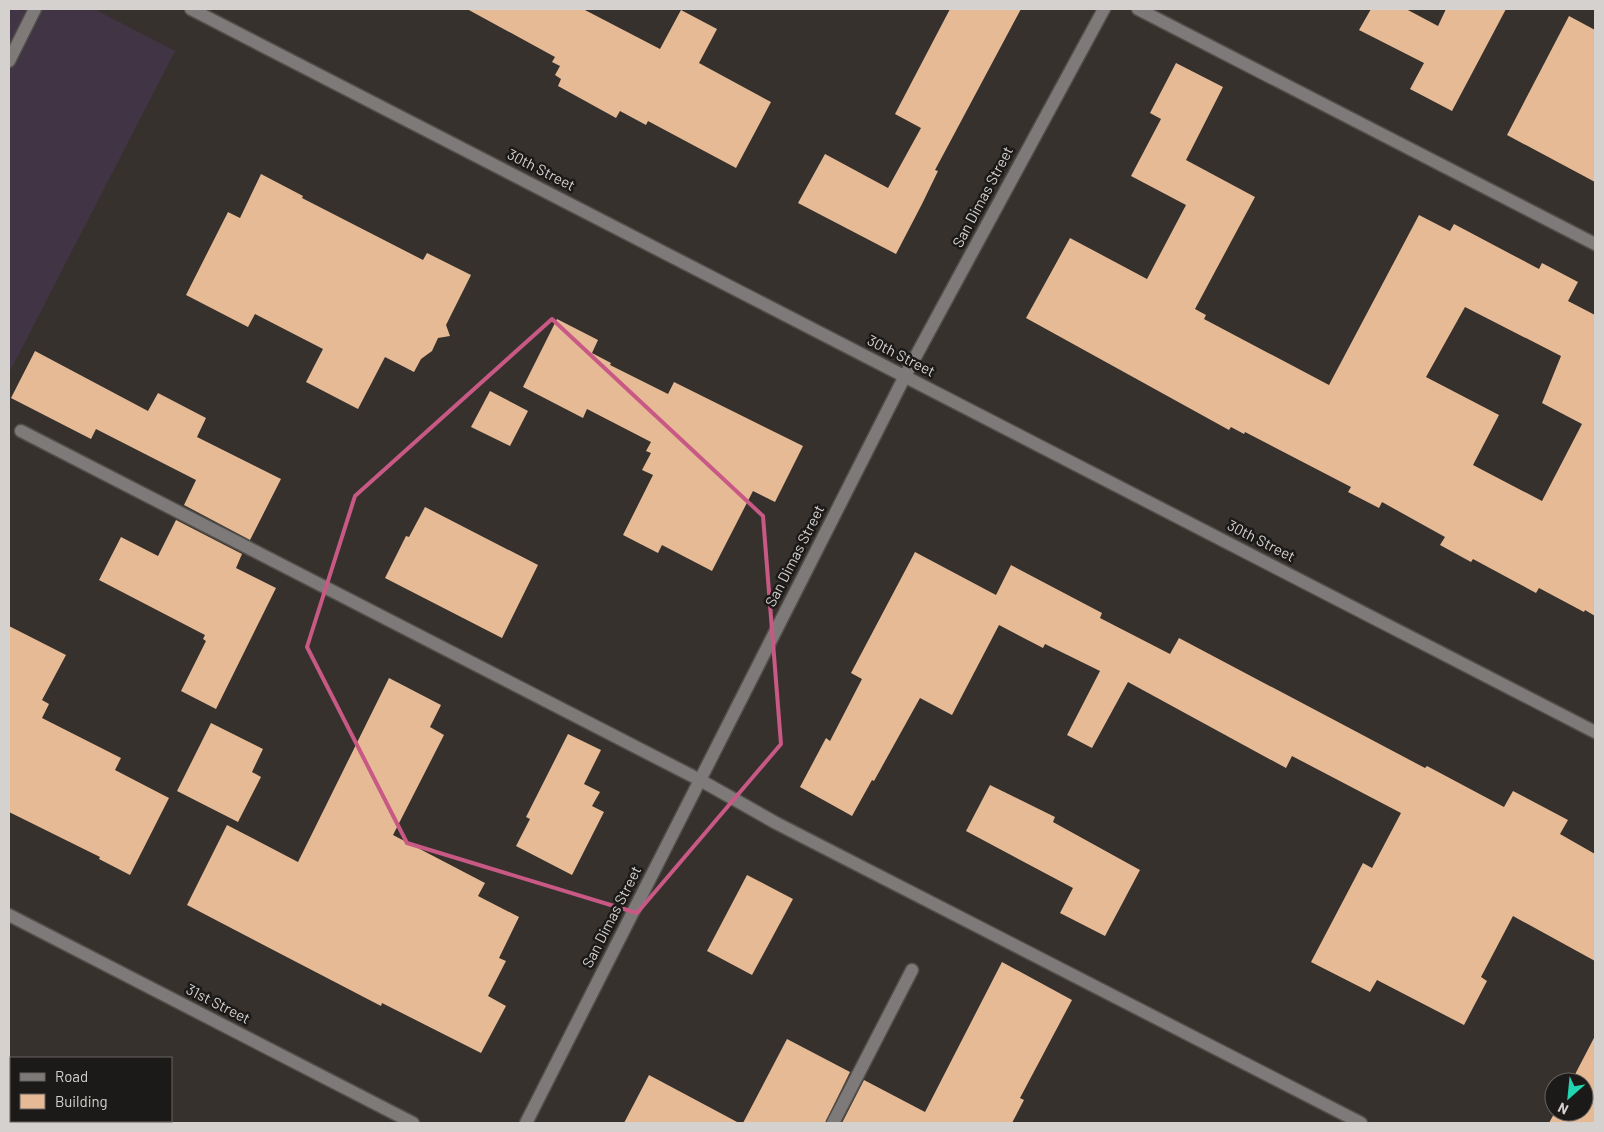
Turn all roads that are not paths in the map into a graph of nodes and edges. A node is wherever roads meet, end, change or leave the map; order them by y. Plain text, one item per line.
1 (35, 9) edge
2 (191, 9) edge
3 (1104, 9) edge
4 (1138, 9) edge
5 (9, 61) edge
6 (1595, 244) edge
7 (905, 376) junction
8 (21, 430) dead end
9 (1595, 732) edge
10 (700, 780) junction
11 (9, 915) edge
12 (912, 970) dead end
13 (413, 1123) edge
14 (526, 1123) edge
15 (833, 1123) edge
16 (1362, 1123) edge

1 - 5 street
2 - 7 street, 30th Street
3 - 7 street, San Dimas Street
4 - 6 street
7 - 9 street, 30th Street
7 - 10 street, San Dimas Street
8 - 10 street
10 - 14 street, San Dimas Street
10 - 16 street
11 - 13 street, 31st Street
12 - 15 street

